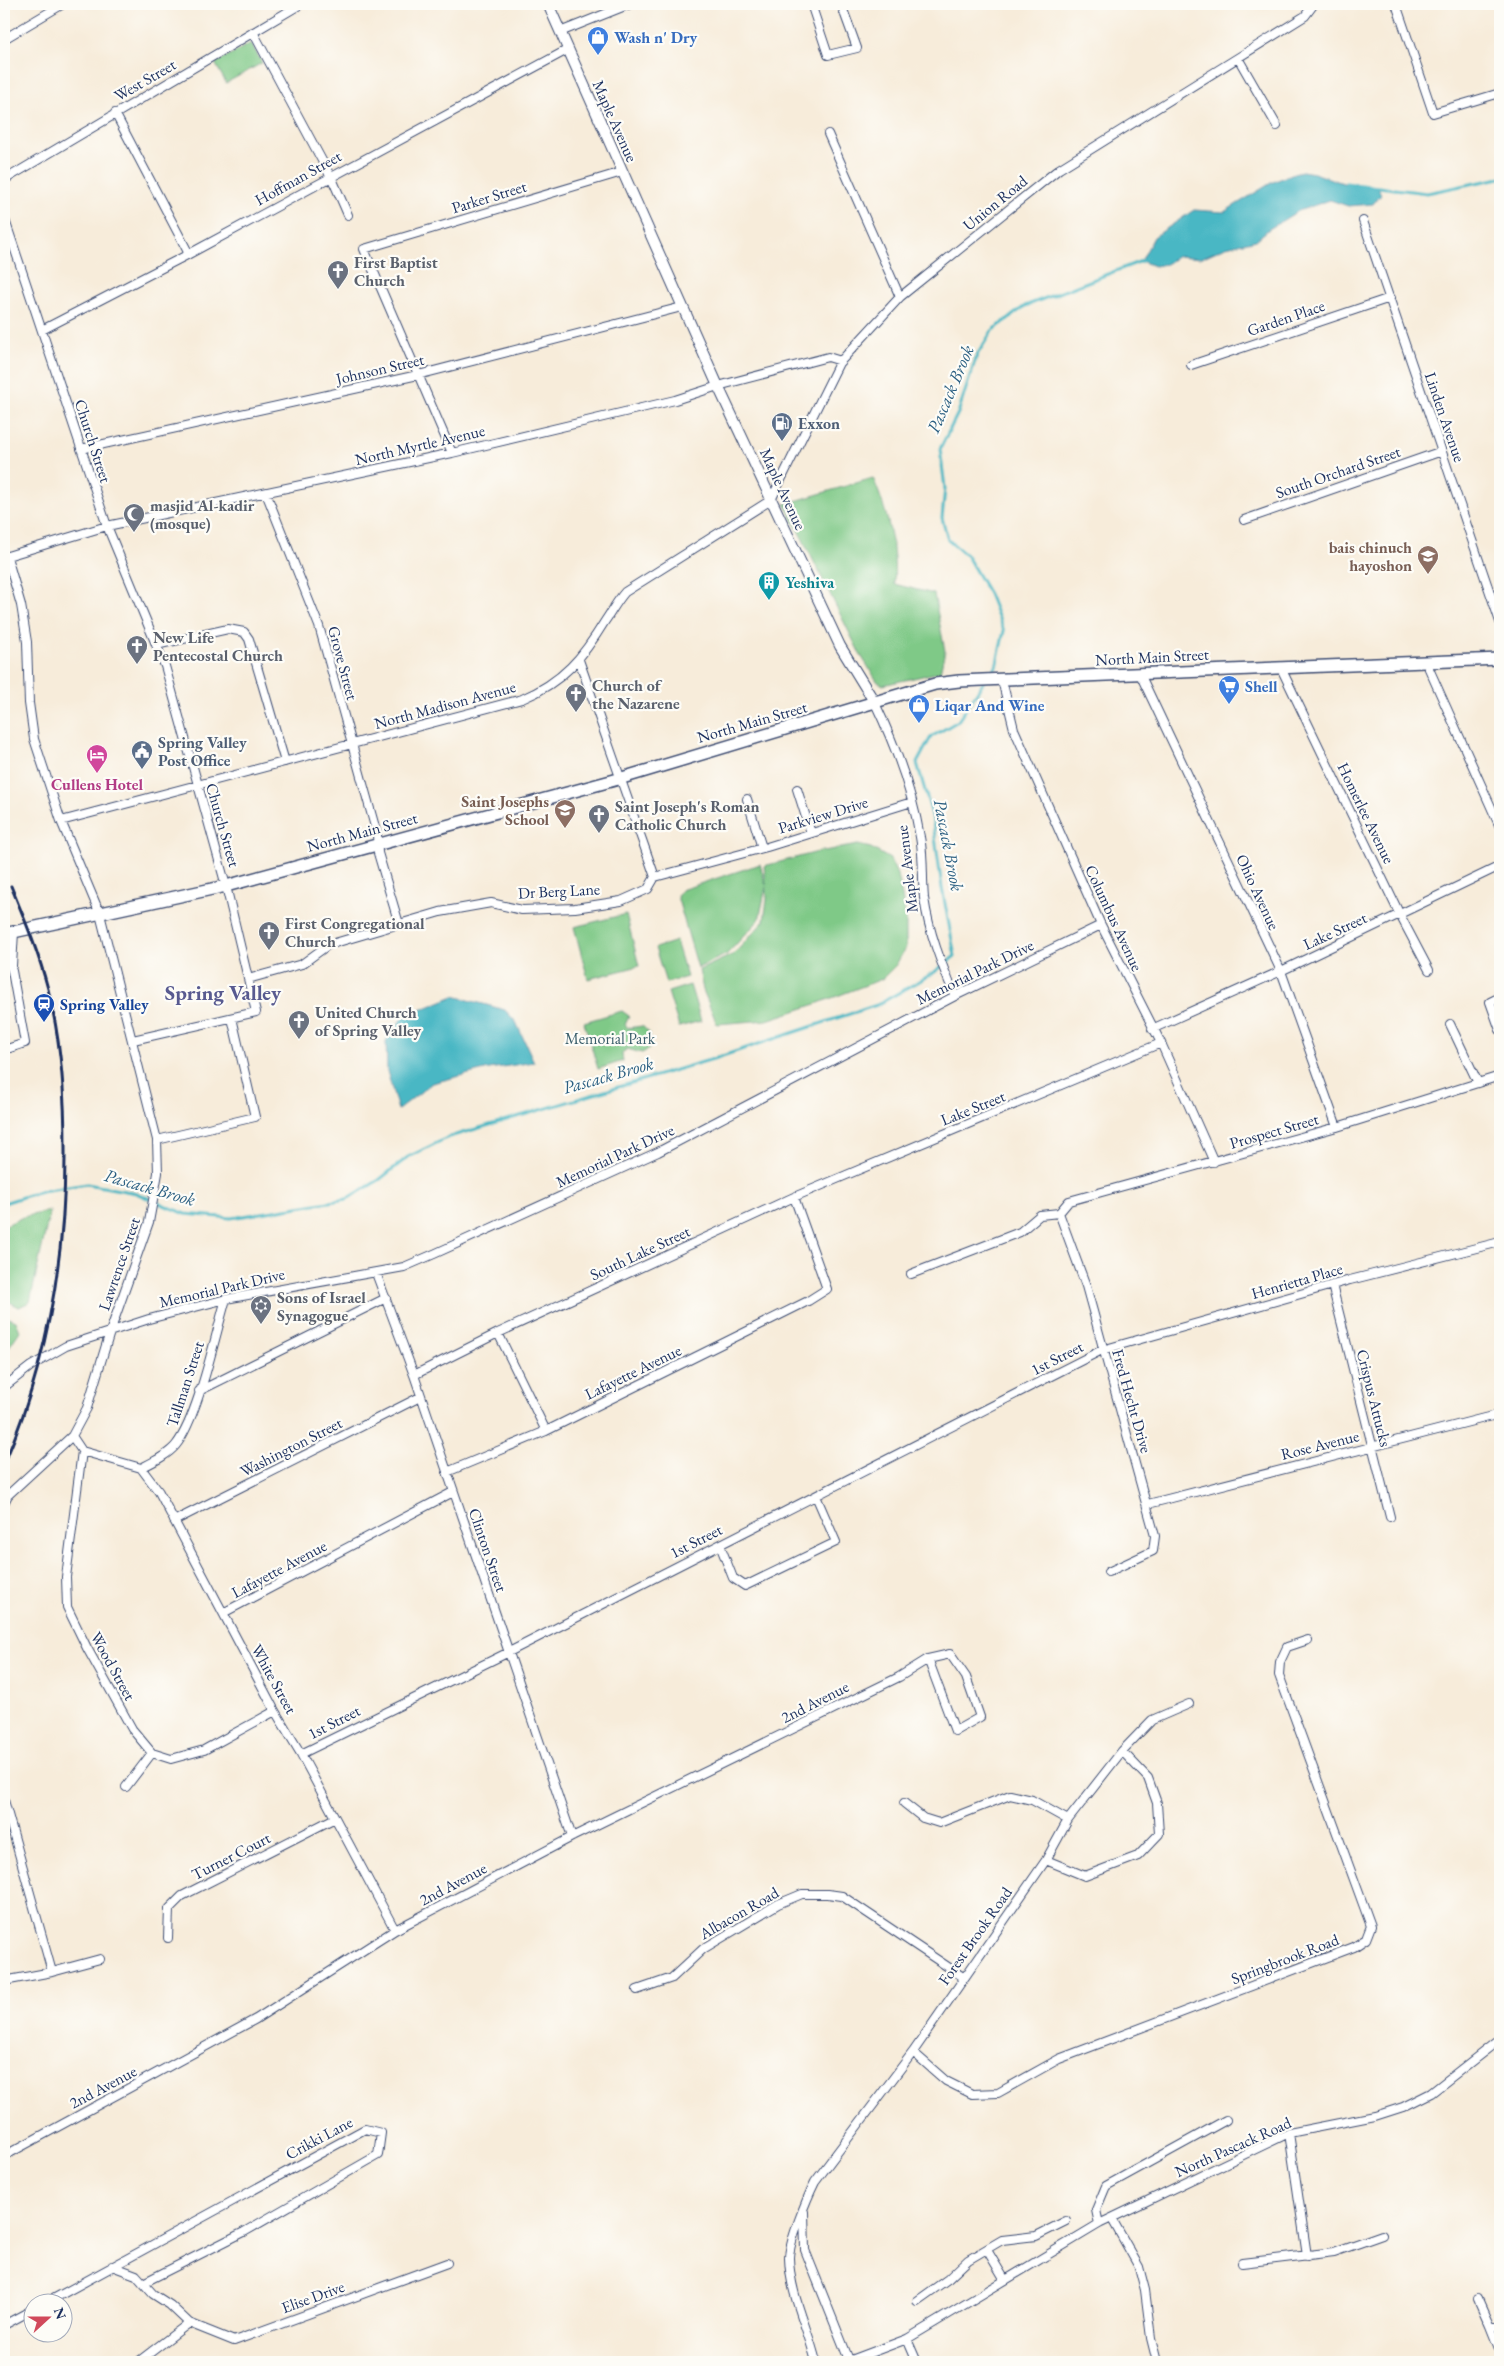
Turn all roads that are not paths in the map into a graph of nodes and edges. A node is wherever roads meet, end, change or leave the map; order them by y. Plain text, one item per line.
1 (64, 4) edge
2 (301, 4) edge
3 (548, 4) edge
4 (630, 4) edge
5 (811, 4) edge
6 (841, 4) edge
7 (1314, 4) edge
8 (1396, 4) edge
9 (253, 32) junction
10 (560, 32) junction
11 (4, 39) edge
12 (567, 50) junction
13 (1238, 58) junction
14 (1500, 93) edge
15 (115, 113) junction
16 (1277, 126) dead end
17 (828, 134) dead end
18 (622, 172) junction
19 (330, 176) junction
20 (4, 180) edge
21 (348, 215) dead end
22 (4, 217) edge
23 (1362, 221) dead end
24 (189, 254) junction
25 (900, 297) junction
26 (1390, 298) junction
27 (682, 307) junction
28 (42, 330) junction
29 (841, 361) junction
30 (1191, 365) dead end
31 (418, 376) junction
32 (718, 386) junction
33 (81, 450) junction
34 (1442, 451) junction
35 (452, 453) junction
36 (266, 493) junction
37 (771, 500) junction
38 (1244, 520) dead end
39 (107, 526) junction
40 (6, 557) edge
41 (1500, 622) edge
42 (156, 645) junction
43 (1500, 659) edge
44 (578, 660) junction
45 (1426, 662) junction
46 (1281, 668) junction
47 (1140, 674) junction
48 (998, 680) junction
49 (874, 703) junction
50 (351, 744) junction
51 (285, 762) junction
52 (622, 778) junction
53 (198, 785) junction
54 (796, 789) dead end
55 (747, 799) dead end
56 (912, 802) junction
57 (61, 821) junction
58 (1500, 827) edge
59 (811, 833) junction
60 (378, 844) junction
61 (762, 848) junction
62 (1500, 866) edge
63 (655, 877) junction
64 (226, 886) junction
65 (100, 914) junction
66 (1400, 915) junction
67 (398, 924) junction
68 (1101, 925) junction
69 (9, 933) edge
70 (4, 947) edge
71 (1429, 970) dead end
72 (12, 971) junction
73 (1281, 972) junction
74 (248, 979) junction
75 (955, 996) junction
76 (1500, 997) edge
77 (232, 1018) junction
78 (1450, 1024) dead end
79 (1152, 1029) junction
80 (1500, 1030) edge
81 (133, 1040) junction
82 (1161, 1043) junction
83 (4, 1050) edge
84 (1500, 1076) edge
85 (1478, 1083) junction
86 (1337, 1127) junction
87 (157, 1140) junction
88 (1214, 1162) junction
89 (794, 1197) junction
90 (1059, 1213) junction
91 (1500, 1242) edge
92 (376, 1273) junction
93 (911, 1274) dead end
94 (1332, 1285) junction
95 (386, 1298) junction
96 (226, 1299) junction
97 (110, 1332) junction
98 (498, 1333) junction
99 (1102, 1350) junction
100 (414, 1376) junction
101 (4, 1387) edge
102 (199, 1391) junction
103 (420, 1397) junction
104 (1500, 1414) edge
105 (546, 1431) junction
106 (72, 1436) junction
107 (1372, 1446) junction
108 (82, 1451) junction
109 (141, 1468) junction
110 (447, 1472) junction
111 (453, 1492) junction
112 (816, 1496) junction
113 (4, 1504) edge
114 (1148, 1504) junction
115 (1390, 1517) dead end
116 (174, 1521) junction
117 (720, 1545) junction
118 (1108, 1572) dead end
119 (223, 1613) junction
120 (1308, 1640) dead end
121 (509, 1652) junction
122 (928, 1660) junction
123 (1189, 1704) dead end
124 (275, 1711) junction
125 (1122, 1751) junction
126 (152, 1753) junction
127 (301, 1754) junction
128 (126, 1787) dead end
129 (4, 1800) edge
130 (904, 1803) dead end
131 (335, 1818) junction
132 (1068, 1820) junction
133 (572, 1837) junction
134 (1046, 1860) junction
135 (395, 1930) junction
136 (168, 1938) dead end
137 (100, 1958) dead end
138 (52, 1972) junction
139 (963, 1977) junction
140 (4, 1981) edge
141 (637, 1990) dead end
142 (1500, 2039) edge
143 (913, 2052) junction
144 (1226, 2120) dead end
145 (1289, 2133) junction
146 (4, 2156) edge
147 (804, 2205) junction
148 (1112, 2218) junction
149 (1066, 2221) dead end
150 (1099, 2224) junction
151 (1382, 2234) dead end
152 (987, 2250) junction
153 (1307, 2256) junction
154 (447, 2263) dead end
155 (1242, 2263) dead end
156 (112, 2266) junction
157 (1005, 2280) junction
158 (143, 2283) junction
159 (62, 2294) edge
160 (1478, 2299) dead end
161 (917, 2301) dead end
162 (22, 2316) edge
163 (189, 2323) junction
164 (4, 2326) edge
165 (1490, 2326) junction
166 (1500, 2326) edge
167 (907, 2339) junction
168 (1500, 2351) edge
169 (847, 2361) edge
170 (138, 2362) edge
171 (816, 2362) edge
172 (917, 2362) edge
173 (1157, 2362) edge

1 - 11 street
2 - 9 street, West Street
3 - 10 street, Maple Avenue
4 - 10 street
5 - 6 street
7 - 13 street, Union Road
8 - 14 street
9 - 15 street, West Street
9 - 19 street
10 - 12 street, Maple Avenue
12 - 18 street, Maple Avenue
12 - 19 street, Hoffman Street
13 - 16 street
13 - 25 street, Union Road
15 - 20 street, West Street
15 - 24 street
17 - 25 street
18 - 27 street, Maple Avenue
18 - 31 street, Parker Street
19 - 21 street
19 - 24 street, Hoffman Street
22 - 28 street, Church Street
23 - 26 street, Linden Avenue
24 - 28 street, Hoffman Street
25 - 29 street, Union Road
26 - 30 street, Garden Place
26 - 34 street, Linden Avenue
27 - 31 street, Johnson Street
27 - 32 street, Maple Avenue
28 - 33 street, Church Street
29 - 32 street, North Myrtle Avenue
29 - 37 street, Union Road
31 - 33 street, Johnson Street
31 - 35 street
32 - 35 street, North Myrtle Avenue
32 - 37 street, Maple Avenue
33 - 39 street, Church Street
34 - 38 street, South Orchard Street
34 - 41 street, Linden Avenue
35 - 36 street, North Myrtle Avenue
36 - 39 street, North Myrtle Avenue
36 - 50 street, Grove Street
37 - 44 street, North Madison Avenue
37 - 49 street, Maple Avenue
39 - 40 street, North Myrtle Avenue
39 - 42 street, Church Street
40 - 57 street, Lawrence Street
42 - 51 street
42 - 53 street, Church Street
43 - 45 main road, North Main Street
44 - 50 street, North Madison Avenue
44 - 52 street
45 - 46 main road, North Main Street
45 - 58 street
46 - 47 main road, North Main Street
46 - 66 street, Homerlee Avenue
47 - 48 main road, North Main Street
47 - 73 street, Ohio Avenue
48 - 49 main road, North Main Street
48 - 68 street, Columbus Avenue
49 - 52 main road, North Main Street
49 - 56 street, Maple Avenue
50 - 51 street, North Madison Avenue
50 - 60 street, Grove Street
51 - 53 street, North Madison Avenue
52 - 60 main road, North Main Street
52 - 63 street
53 - 57 street, North Madison Avenue
53 - 64 street, Church Street
54 - 59 street
55 - 61 street
56 - 59 street, Parkview Drive
56 - 75 street, Maple Avenue
57 - 65 street, Lawrence Street
59 - 61 street, Parkview Drive
60 - 64 main road, North Main Street
60 - 67 street
61 - 63 street, Parkview Drive
62 - 66 street, Lake Street
63 - 67 street, Dr Berg Lane
64 - 65 main road, North Main Street
64 - 74 street, Church Street
65 - 69 main road, North Main Street
65 - 81 street, Lawrence Street
66 - 71 street, Homerlee Avenue
66 - 73 street, Lake Street
67 - 74 street, Dr Berg Lane
68 - 75 street, Memorial Park Drive
68 - 79 street, Columbus Avenue
69 - 72 street
70 - 72 street
72 - 83 street
73 - 79 street, Lake Street
73 - 86 street, Ohio Avenue
74 - 77 street, Church Street
75 - 92 street, Memorial Park Drive
76 - 80 street
77 - 81 street
77 - 87 street
78 - 85 street
79 - 82 street, Columbus Avenue
81 - 87 street, Lawrence Street
82 - 88 street, Columbus Avenue
82 - 89 street, Lake Street
84 - 85 street, Prospect Street
85 - 86 street, Prospect Street
86 - 88 street, Prospect Street
87 - 97 street, Lawrence Street
88 - 90 street, Prospect Street
89 - 98 street, South Lake Street
89 - 105 street, Lafayette Avenue
90 - 93 street
90 - 99 street, Fred Hecht Drive
91 - 94 street, Henrietta Place
92 - 95 street, Clinton Street
92 - 96 street, Memorial Park Drive
94 - 99 street, Henrietta Place
94 - 107 street, Crispus Attucks
95 - 100 street, Clinton Street
95 - 102 street
96 - 97 street, Memorial Park Drive
96 - 102 street, Tallman Street
97 - 101 street, Memorial Park Drive
97 - 106 street, Lawrence Street
98 - 100 street
98 - 105 street
99 - 112 street, 1st Street
99 - 114 street, Fred Hecht Drive
100 - 103 street, Clinton Street
102 - 109 street, Tallman Street
103 - 110 street, Clinton Street
103 - 116 street, Washington Street
104 - 107 street, Rose Avenue
105 - 110 street, Lafayette Avenue
106 - 108 street
106 - 113 street, Lawrence Street
107 - 114 street, Rose Avenue
107 - 115 street, Crispus Attucks
108 - 109 street
108 - 126 street, Wood Street
109 - 116 street, White Street
110 - 111 street, Clinton Street
111 - 119 street, Lafayette Avenue
111 - 121 street, Clinton Street
112 - 117 street, 1st Street
112 - 117 street
114 - 118 street, Fred Hecht Drive
116 - 119 street, White Street
117 - 121 street, 1st Street
119 - 124 street, White Street
120 - 143 street, Springbrook Road
121 - 127 street, 1st Street
121 - 133 street, Clinton Street
122 - 122 street, 2nd Avenue
122 - 133 street, 2nd Avenue
123 - 125 street, Forest Brook Road
124 - 126 street
124 - 127 street, White Street
125 - 132 street, Forest Brook Road
125 - 134 street
126 - 128 street
127 - 131 street, White Street
129 - 138 street
130 - 132 street
131 - 135 street, White Street
131 - 136 street, Turner Court
132 - 134 street, Forest Brook Road
133 - 135 street, 2nd Avenue
134 - 139 street, Forest Brook Road
135 - 146 street, 2nd Avenue
137 - 138 street
138 - 140 street
139 - 141 street, Albacon Road
139 - 143 street, Forest Brook Road
142 - 145 street, North Pascack Road
143 - 147 street, Forest Brook Road
144 - 150 street
145 - 148 street, North Pascack Road
145 - 153 street
147 - 169 street, Forest Brook Road
147 - 171 street, Forest Brook Road
148 - 150 street, North Pascack Road
148 - 173 street
149 - 152 street
150 - 157 street, North Pascack Road
151 - 153 street
152 - 157 street
152 - 161 street
153 - 155 street
154 - 163 street, Elise Drive
156 - 158 street, Elise Drive
156 - 158 street, Crikki Lane
156 - 159 street, Crikki Lane
157 - 167 street, North Pascack Road
158 - 163 street, Elise Drive
160 - 165 street
162 - 164 street
163 - 170 street
165 - 166 street
165 - 168 street
167 - 169 street, North Pascack Road
167 - 172 street

